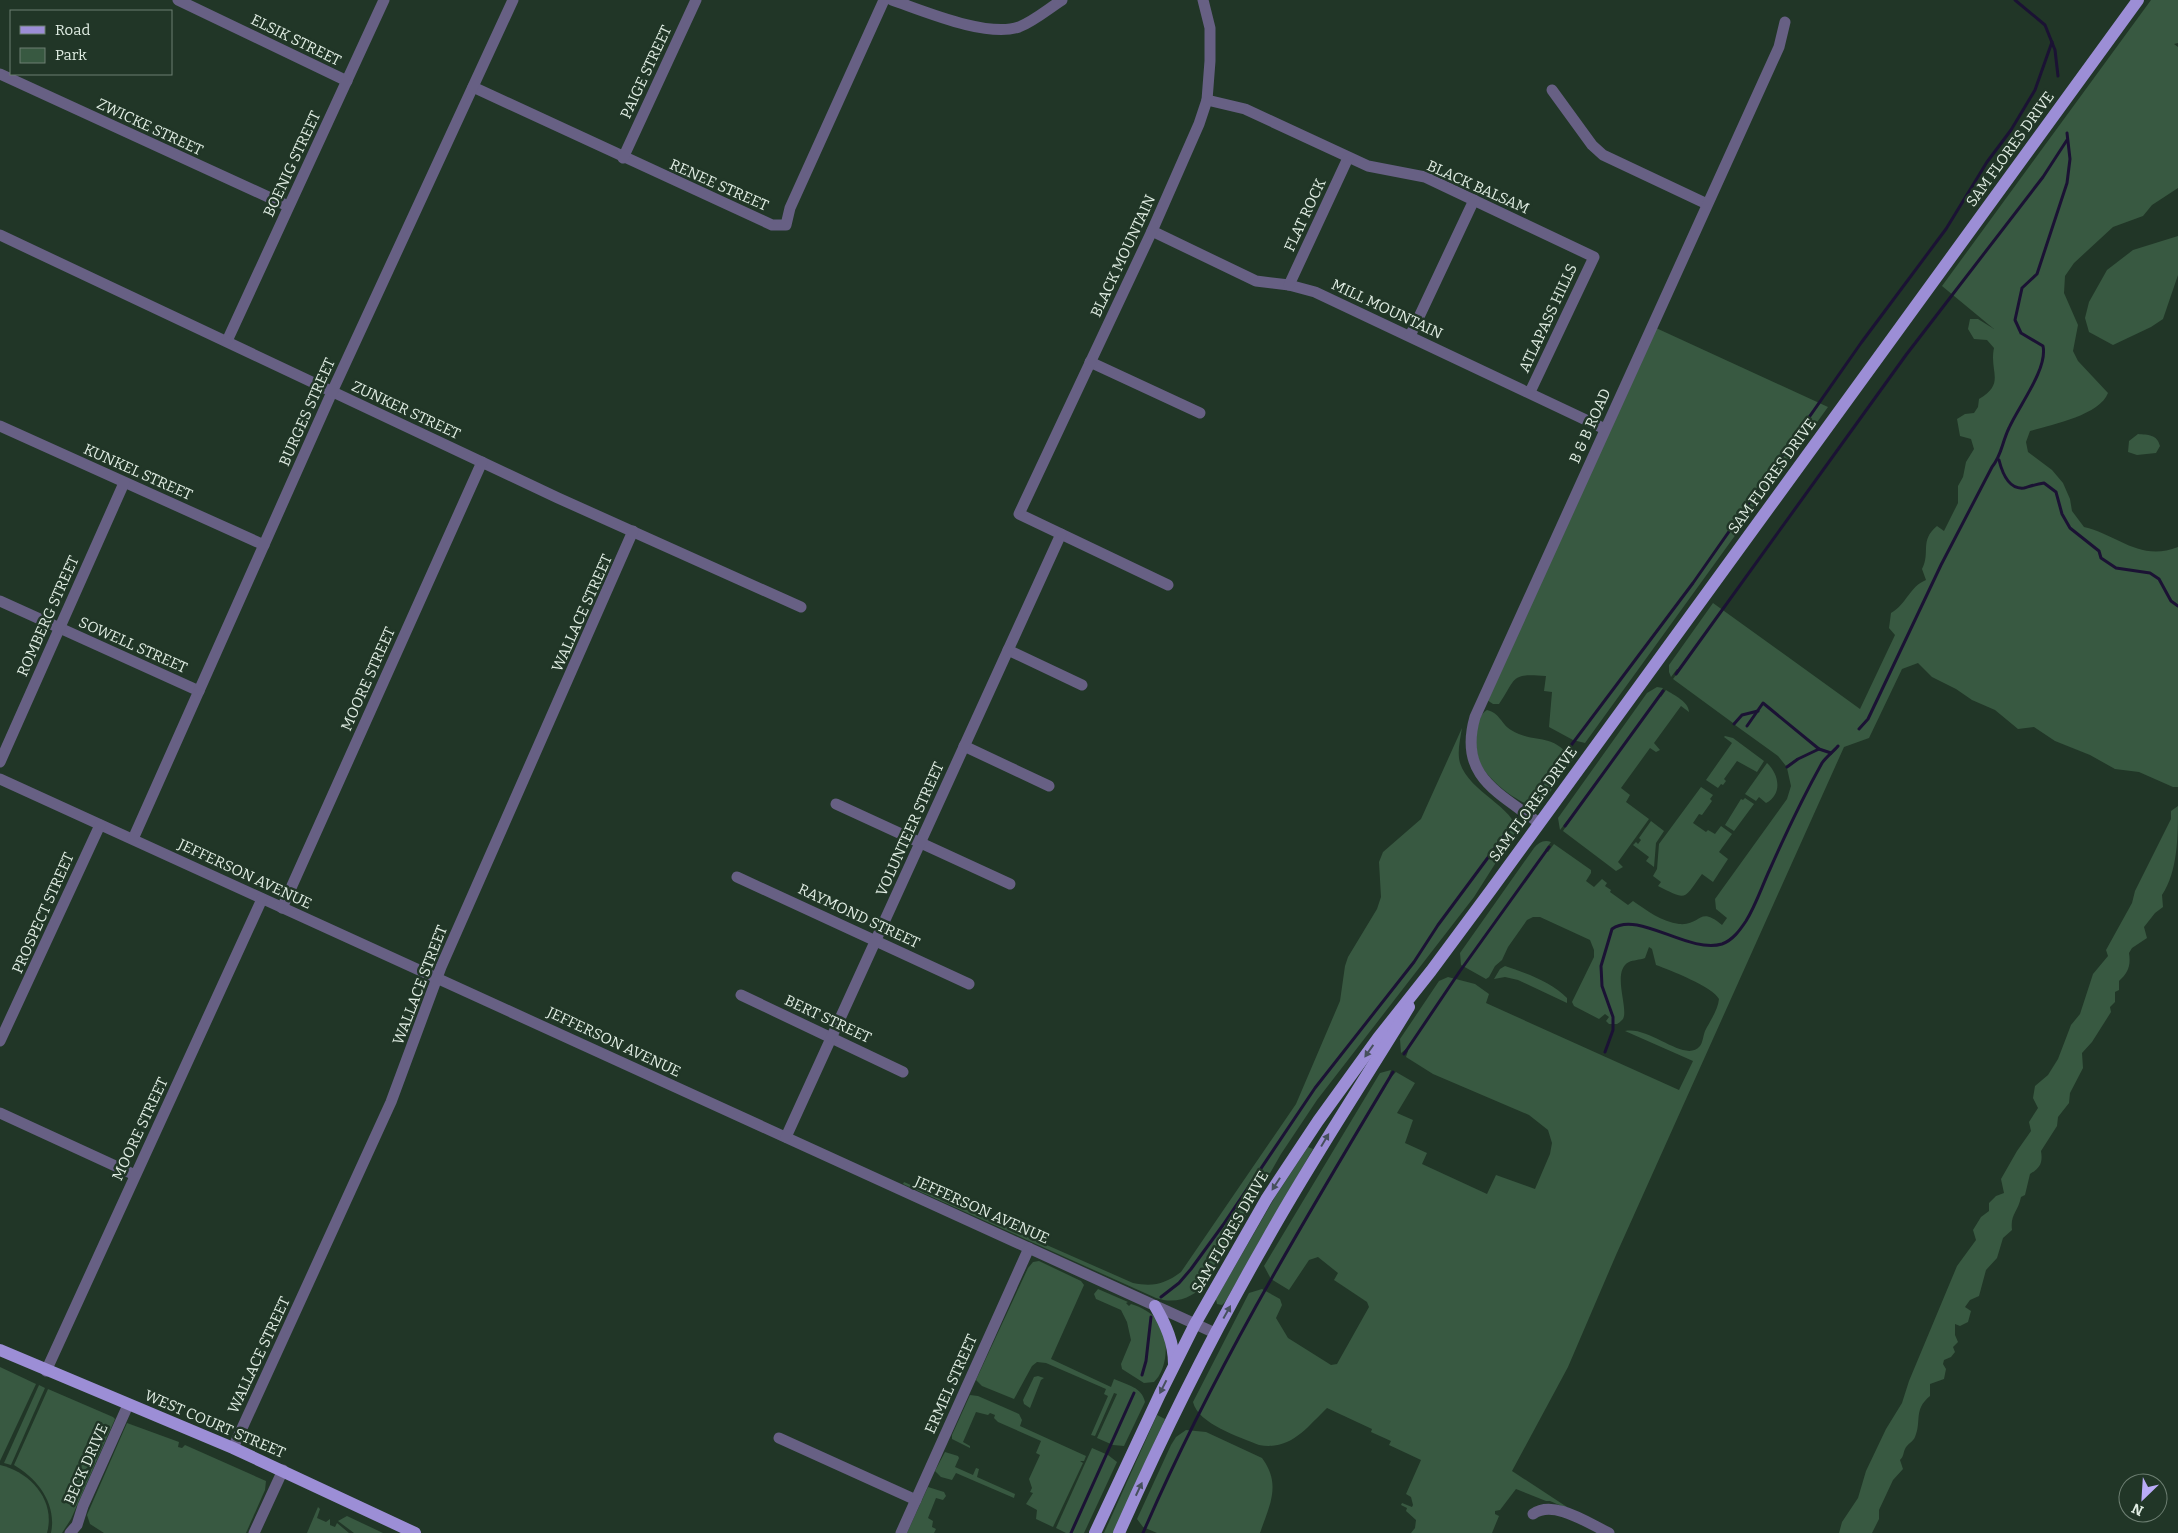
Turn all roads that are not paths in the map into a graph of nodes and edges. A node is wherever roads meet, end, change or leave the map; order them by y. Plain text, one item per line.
1 (178, 0) edge
2 (384, 0) edge
3 (513, 0) edge
4 (696, 0) edge
5 (884, 0) edge
6 (892, 0) edge
7 (1062, 0) edge
8 (1203, 0) edge
9 (2138, 0) edge
10 (1785, 22) dead end
11 (0, 74) edge
12 (347, 81) junction
13 (473, 87) junction
14 (1552, 90) dead end
15 (1208, 100) junction
16 (623, 158) junction
17 (1348, 158) junction
18 (1474, 200) junction
19 (1707, 204) junction
20 (288, 206) junction
21 (1152, 231) junction
22 (0, 235) edge
23 (1594, 257) joint
24 (1289, 285) junction
25 (1410, 336) junction
26 (227, 341) junction
27 (1090, 362) junction
28 (332, 392) junction
29 (1530, 392) junction
30 (1200, 413) dead end
31 (0, 426) edge
32 (1605, 429) junction
33 (482, 462) junction
34 (124, 483) junction
35 (633, 531) junction
36 (1061, 534) junction
37 (264, 545) junction
38 (1168, 585) dead end
39 (0, 602) edge
40 (801, 607) dead end
41 (60, 628) junction
42 (1008, 650) junction
43 (1082, 685) dead end
44 (199, 691) junction
45 (964, 746) junction
46 (0, 762) edge
47 (0, 779) edge
48 (1049, 786) dead end
49 (836, 804) dead end
50 (1539, 823) junction
51 (100, 825) junction
52 (133, 839) junction
53 (921, 842) junction
54 (737, 876) dead end
55 (1010, 884) dead end
56 (262, 899) junction
57 (282, 908) junction
58 (876, 940) junction
59 (1431, 971) junction
60 (438, 978) junction
61 (969, 984) dead end
62 (740, 995) dead end
63 (832, 1037) junction
64 (0, 1041) edge
65 (903, 1072) dead end
66 (0, 1113) edge
67 (786, 1137) junction
68 (135, 1175) junction
69 (1029, 1248) junction
70 (1155, 1306) junction
71 (1195, 1324) junction
72 (1215, 1333) junction
73 (0, 1350) edge
74 (1174, 1366) junction
75 (46, 1371) junction
76 (128, 1405) junction
77 (778, 1438) dead end
78 (233, 1448) junction
79 (283, 1470) junction
80 (916, 1500) junction
81 (1533, 1514) dead end
82 (74, 1529) edge
83 (86, 1533) edge
84 (254, 1533) edge
85 (415, 1533) edge
86 (901, 1533) edge
87 (1095, 1533) edge
88 (1119, 1533) edge
89 (1609, 1533) edge

1 - 12 street, ELSIK STREET
2 - 12 street, BOENIG STREET
3 - 13 street, BURGES STREET
4 - 16 street, PAIGE STREET
5 - 16 street, RENEE STREET
6 - 7 street
8 - 15 street, BLACK MOUNTAIN
9 - 50 main road, SAM FLORES DRIVE
10 - 19 street, B & B ROAD
11 - 20 street, ZWICKE STREET
12 - 20 street, BOENIG STREET
13 - 16 street, RENEE STREET
13 - 28 street, BURGES STREET
14 - 19 street
15 - 17 street, BLACK BALSAM
15 - 21 street, BLACK MOUNTAIN
17 - 18 street, BLACK BALSAM
17 - 24 street, FLAT ROCK
18 - 23 street, BLACK BALSAM
18 - 25 street
19 - 32 street, B & B ROAD
20 - 26 street, BOENIG STREET
21 - 24 street, MILL MOUNTAIN
21 - 27 street, BLACK MOUNTAIN
22 - 26 street, ZUNKER STREET
23 - 29 street, ATLAPASS HILLS
24 - 25 street, MILL MOUNTAIN
25 - 29 street, MILL MOUNTAIN
26 - 28 street, ZUNKER STREET
27 - 30 street
27 - 36 street, BLACK MOUNTAIN
28 - 33 street, ZUNKER STREET
28 - 37 street, BURGES STREET
29 - 32 street, MILL MOUNTAIN
31 - 34 street, KUNKEL STREET
32 - 50 street, B & B ROAD
33 - 35 street, ZUNKER STREET
33 - 57 street, MOORE STREET
34 - 37 street, KUNKEL STREET
34 - 41 street, ROMBERG STREET
35 - 40 street, ZUNKER STREET
35 - 60 street, WALLACE STREET
36 - 38 street
36 - 42 street, VOLUNTEER STREET
37 - 44 street, BURGES STREET
39 - 41 street, SOWELL STREET
41 - 44 street, SOWELL STREET
41 - 46 street, ROMBERG STREET
42 - 43 street
42 - 45 street, VOLUNTEER STREET
44 - 52 street, BURGES STREET
45 - 48 street
45 - 53 street, VOLUNTEER STREET
47 - 51 street, JEFFERSON AVENUE
49 - 53 street
50 - 59 main road, SAM FLORES DRIVE
51 - 52 street, JEFFERSON AVENUE
51 - 64 street, PROSPECT STREET
52 - 56 street, JEFFERSON AVENUE
53 - 55 street
53 - 58 street, VOLUNTEER STREET
54 - 58 street, RAYMOND STREET
56 - 57 street, JEFFERSON AVENUE
56 - 68 street, MOORE STREET
57 - 60 street, JEFFERSON AVENUE
58 - 61 street, RAYMOND STREET
58 - 63 street, VOLUNTEER STREET
59 -> 71 main road, SAM FLORES DRIVE
72 -> 59 main road, SAM FLORES DRIVE
60 - 67 street, JEFFERSON AVENUE
60 - 78 street, WALLACE STREET
62 - 63 street, BERT STREET
63 - 65 street, BERT STREET
63 - 67 street, VOLUNTEER STREET
66 - 68 street
67 - 69 street, JEFFERSON AVENUE
68 - 75 street, MOORE STREET
69 - 70 street, JEFFERSON AVENUE
69 - 80 street, ERMEL STREET
70 - 71 street, JEFFERSON AVENUE
70 - 74 main road
71 - 72 street, JEFFERSON AVENUE
71 - 74 main road, SAM FLORES DRIVE
88 -> 72 main road, SAM FLORES DRIVE
73 - 75 main road, WEST COURT STREET
74 -> 87 main road, SAM FLORES DRIVE
75 - 76 main road, WEST COURT STREET
76 - 78 main road, WEST COURT STREET
76 - 82 street, BECK DRIVE
77 - 80 street
78 - 79 main road, WEST COURT STREET
79 - 84 street
79 - 85 main road, WEST COURT STREET
80 - 86 street, ERMEL STREET
81 - 89 street
82 - 83 street

